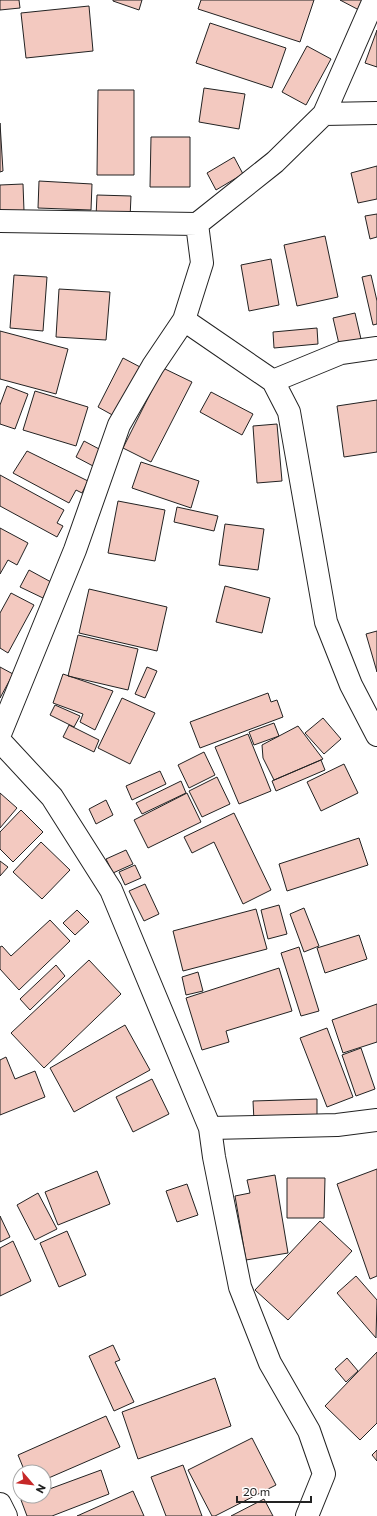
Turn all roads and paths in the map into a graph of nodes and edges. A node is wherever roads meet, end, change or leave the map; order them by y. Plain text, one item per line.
1 (374, 0) edge
2 (377, 113) edge
3 (324, 114) junction
4 (0, 221) edge
5 (197, 224) junction
6 (184, 320) junction
7 (377, 348) edge
8 (273, 381) junction
9 (0, 734) edge
10 (377, 735) edge
11 (0, 741) edge
12 (377, 1120) edge
13 (210, 1128) junction
14 (0, 1504) edge
15 (6, 1516) edge
16 (307, 1516) edge

1 - 3 street
2 - 3 street
3 - 5 street
4 - 5 street
5 - 6 street
6 - 8 street
6 - 9 street
7 - 8 street
8 - 10 street
11 - 13 street
12 - 13 street
13 - 16 street
14 - 15 street

